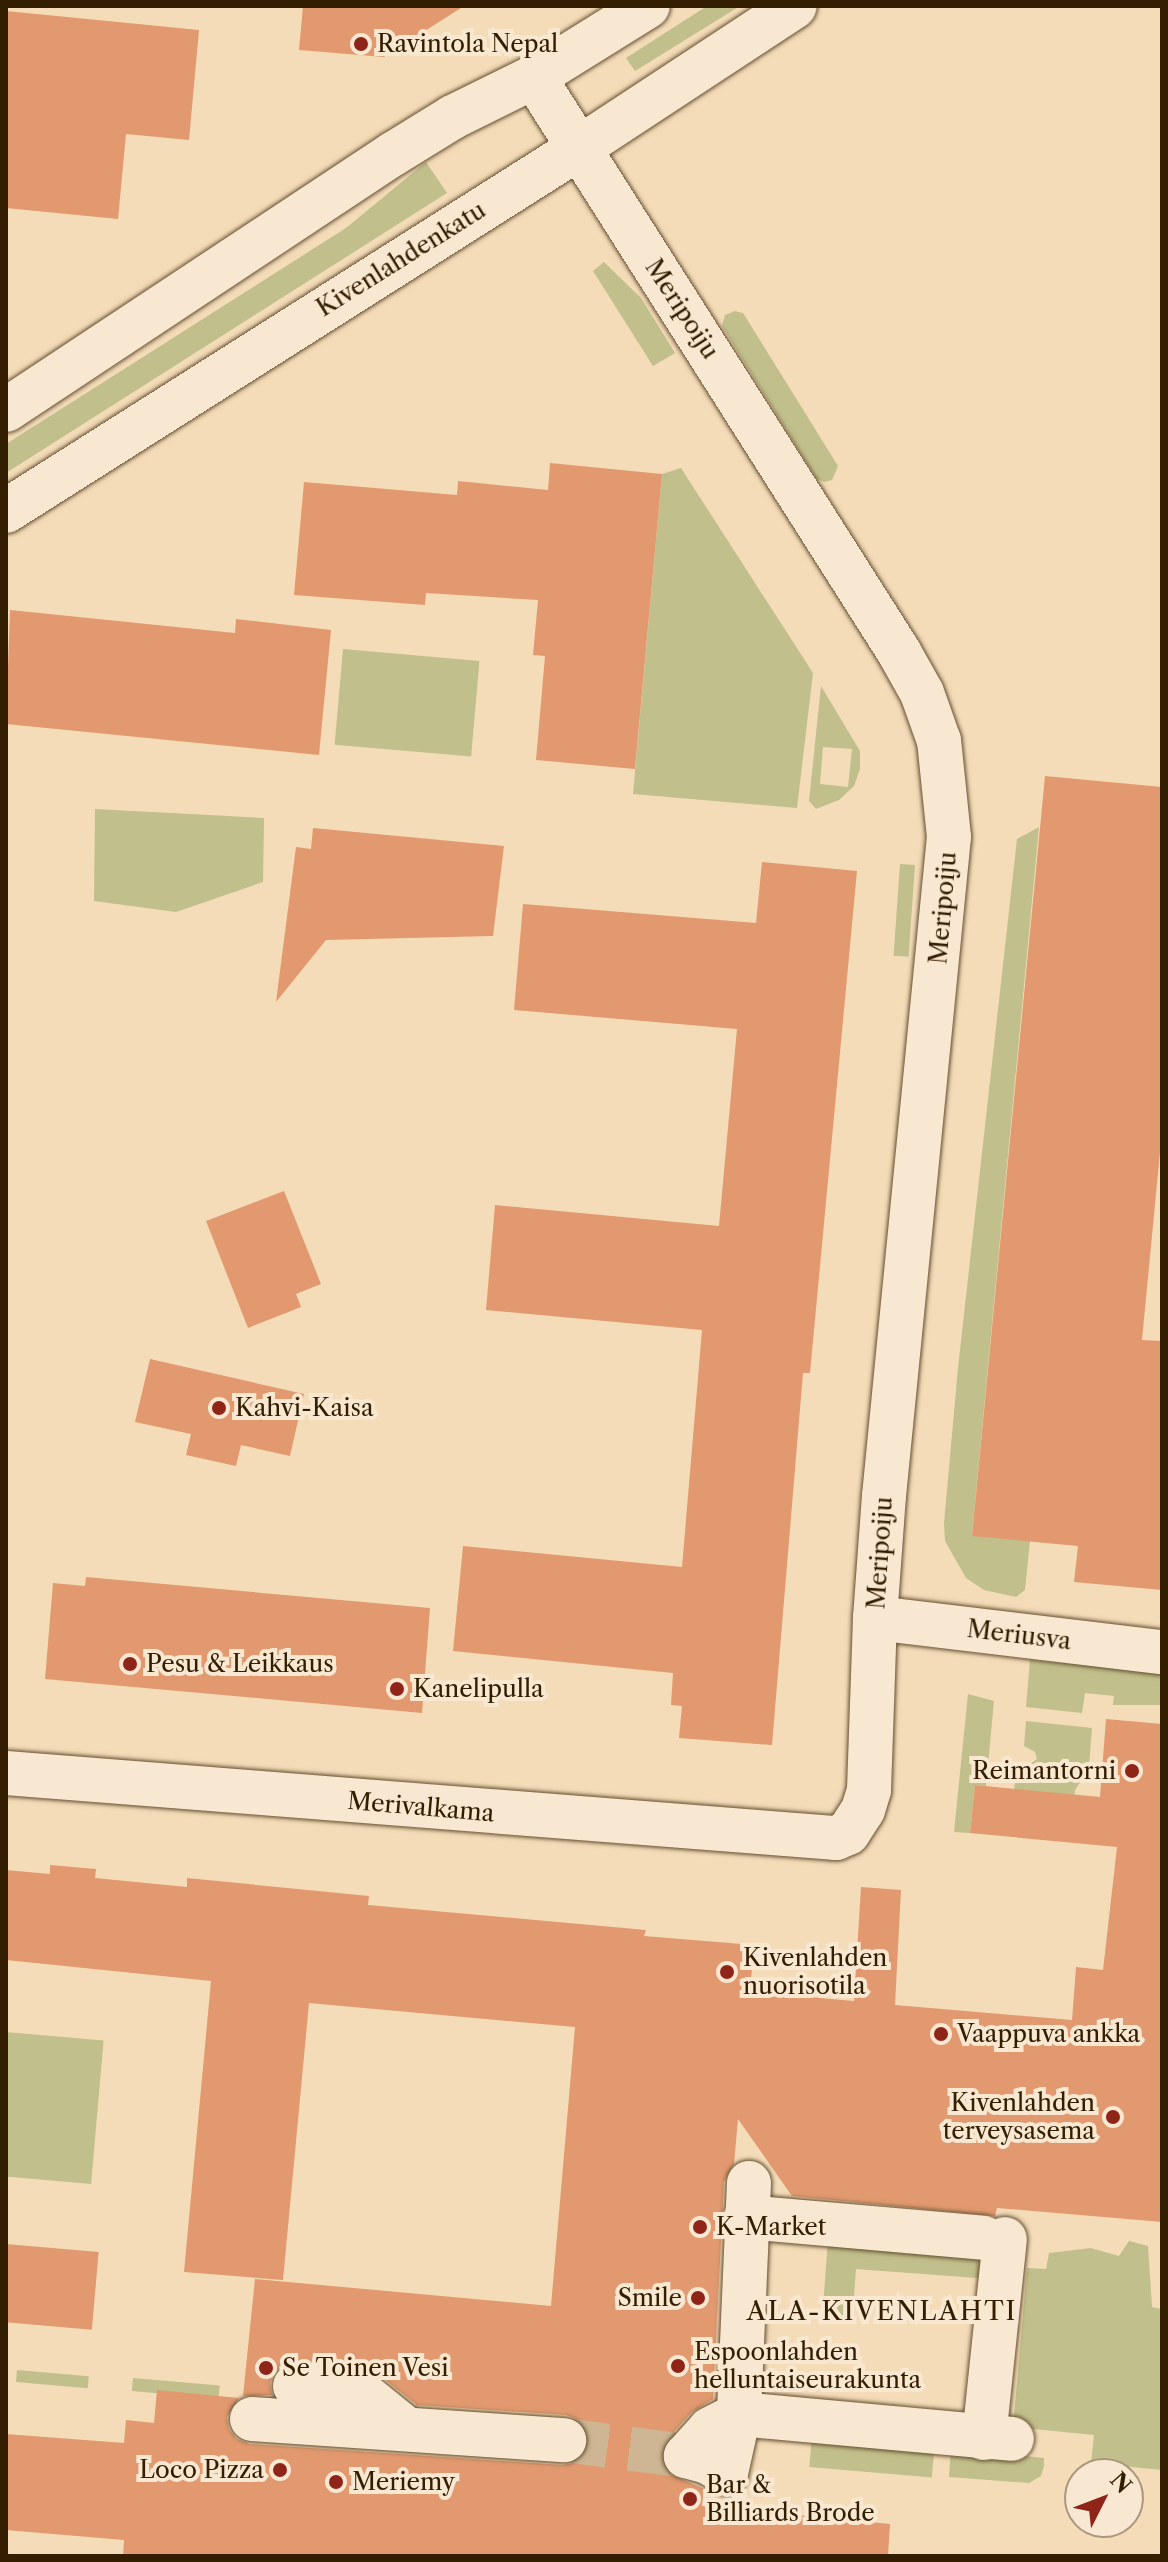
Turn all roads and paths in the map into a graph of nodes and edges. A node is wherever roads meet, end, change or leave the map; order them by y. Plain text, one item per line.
1 (648, 6) edge
2 (795, 6) edge
3 (534, 77) junction
4 (579, 148) junction
5 (6, 410) edge
6 (6, 511) edge
7 (875, 1618) junction
8 (1162, 1652) edge
9 (6, 1773) edge
10 (836, 1838) joint
11 (295, 2386) dead end
12 (739, 2414) junction
13 (252, 2419) dead end
14 (404, 2427) junction
15 (564, 2440) tunnel mouth

1 - 3 street
2 - 4 street, Kivenlahdenkatu
3 - 4 street, Meripoiju
3 - 5 street
4 - 6 street, Kivenlahdenkatu
4 - 7 street, Meripoiju
7 - 8 street, Meriusva
7 - 10 street, Meripoiju
9 - 10 street, Merivalkama
11 - 14 street
12 - 12 street
12 - 12 street
13 - 14 street
14 - 15 street

